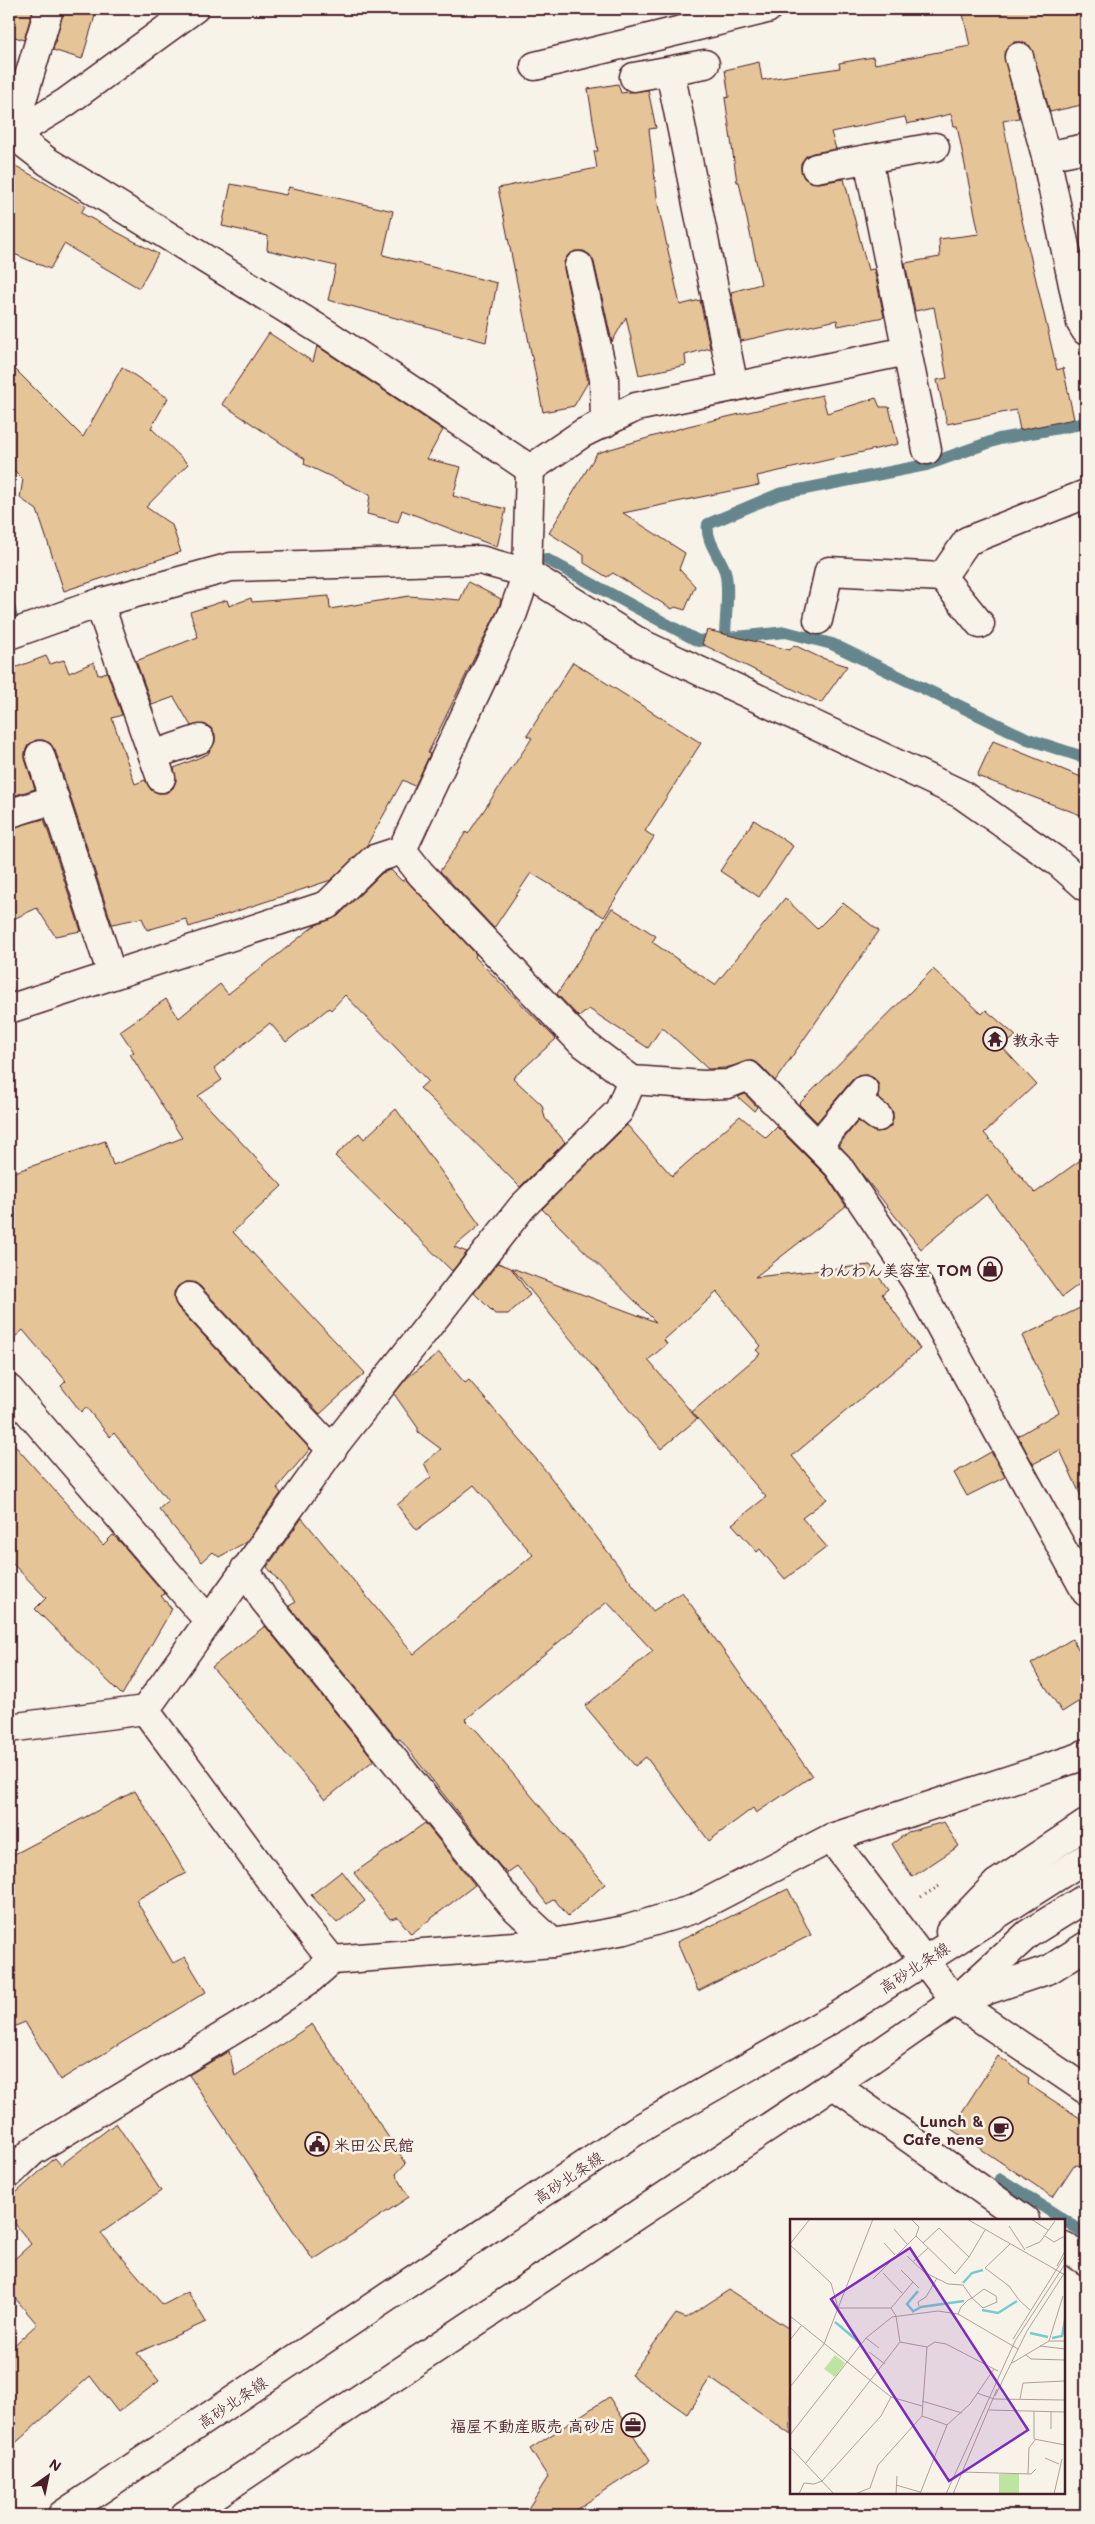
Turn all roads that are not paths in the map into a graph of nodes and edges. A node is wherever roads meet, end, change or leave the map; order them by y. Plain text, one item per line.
1 (49, 9) edge
2 (194, 9) edge
3 (767, 9) edge
4 (1019, 57) dead end
5 (705, 64) dead end
6 (535, 66) dead end
7 (670, 71) junction
8 (634, 77) dead end
9 (10, 136) edge
10 (935, 147) dead end
11 (1086, 148) edge
12 (1046, 156) junction
13 (868, 159) junction
14 (816, 168) dead end
15 (579, 266) dead end
16 (1085, 325) edge
17 (907, 351) junction
18 (734, 387) junction
19 (605, 423) junction
20 (927, 450) dead end
21 (530, 469) junction
22 (1086, 494) edge
23 (527, 573) junction
24 (942, 578) junction
25 (99, 603) junction
26 (818, 620) dead end
27 (980, 624) dead end
28 (9, 635) edge
29 (200, 739) dead end
30 (40, 755) dead end
31 (55, 800) junction
32 (11, 813) dead end
33 (402, 850) junction
34 (1086, 887) edge
35 (112, 975) junction
36 (9, 1009) edge
37 (632, 1080) junction
38 (878, 1117) dead end
39 (818, 1146) junction
40 (189, 1297) dead end
41 (9, 1389) edge
42 (332, 1450) junction
43 (245, 1570) junction
44 (1086, 1592) edge
45 (208, 1620) junction
46 (145, 1710) junction
47 (9, 1728) edge
48 (1086, 1753) edge
49 (1086, 1824) edge
50 (831, 1838) junction
51 (1086, 1858) edge
52 (1086, 1898) edge
53 (553, 1943) junction
54 (1086, 1946) edge
55 (332, 1960) junction
56 (924, 1960) junction
57 (956, 2001) junction
58 (834, 2085) junction
59 (1086, 2090) edge
60 (9, 2174) edge
61 (1024, 2219) edge
62 (1065, 2247) edge
63 (1086, 2261) edge
64 (62, 2515) edge
65 (185, 2515) edge

1 - 9 street
2 - 9 street
3 - 6 street
4 - 12 street
5 - 7 street
7 - 8 street
7 - 18 street
9 - 21 street
10 - 13 street
11 - 12 street
12 - 16 street
13 - 14 street
13 - 17 street
15 - 19 street
17 - 18 street
17 - 20 street
18 - 19 street
19 - 21 street
21 - 23 street
22 - 24 street
23 - 25 street
23 - 33 street
23 - 34 street
24 - 26 street
24 - 27 street
25 - 28 street
25 - 29 street
30 - 31 street
31 - 32 street
31 - 35 street
33 - 35 street
33 - 37 street
35 - 36 street
37 - 39 street
37 - 42 street
38 - 39 street
39 - 44 street
40 - 42 street
41 - 45 street
42 - 43 street
43 - 45 street
43 - 53 street
45 - 46 street
46 - 47 street
46 - 55 street
48 - 50 street
49 - 56 street
50 - 53 street
50 - 56 street
51 - 56 street, 高砂北条線
52 - 57 street
53 - 55 street
54 - 57 street
55 - 60 street
56 - 57 street
56 - 64 street, 高砂北条線
57 - 58 street
57 - 59 street
58 - 61 street
58 - 65 street
62 - 63 street

